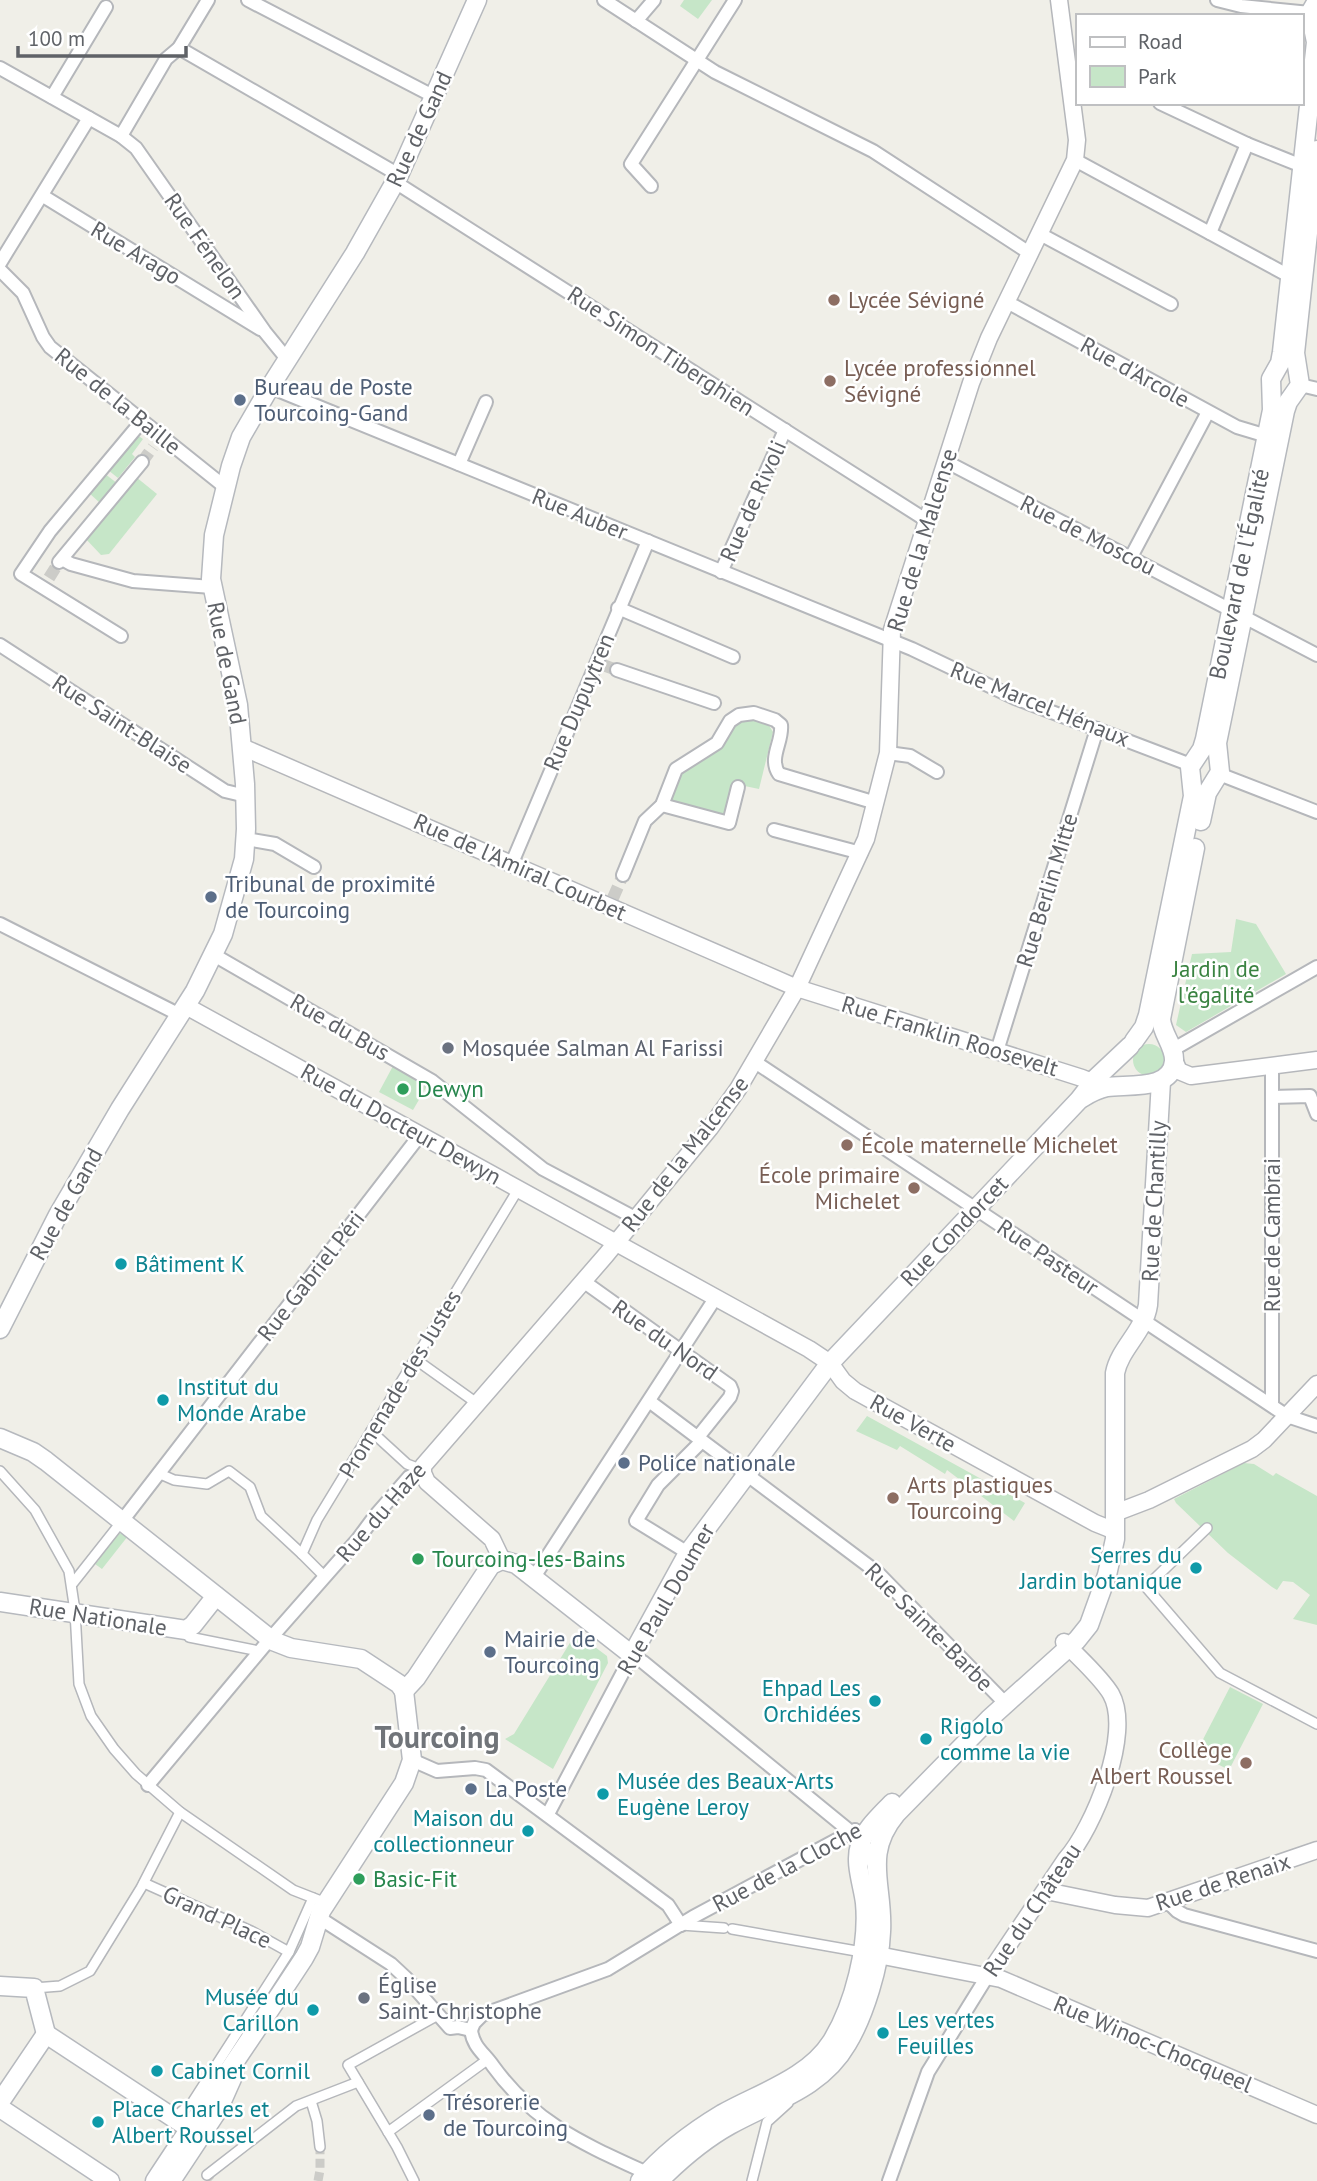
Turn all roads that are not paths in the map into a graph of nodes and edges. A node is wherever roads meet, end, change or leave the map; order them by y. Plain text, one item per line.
1 (208, 0) edge
2 (248, 0) edge
3 (477, 0) edge
4 (604, 0) edge
5 (654, 0) edge
6 (735, 0) edge
7 (1059, 0) edge
8 (1217, 0) edge
9 (108, 4) edge
10 (1315, 12) edge
11 (636, 21) junction
12 (179, 48) junction
13 (696, 60) junction
14 (1071, 62) edge
15 (0, 68) edge
16 (52, 97) junction
17 (435, 97) junction
18 (1164, 105) edge
19 (89, 118) junction
20 (121, 136) junction
21 (1247, 144) junction
22 (1317, 150) edge
23 (1075, 160) junction
24 (1302, 166) junction
25 (397, 178) junction
26 (651, 186) dead end
27 (43, 196) junction
28 (1210, 233) junction
29 (1040, 234) junction
30 (1031, 254) junction
31 (0, 263) edge
32 (0, 270) edge
33 (1290, 277) junction
34 (1007, 302) junction
35 (1171, 304) dead end
36 (265, 332) junction
37 (287, 359) junction
38 (1274, 378) junction
39 (1303, 385) edge
40 (270, 387) junction
41 (486, 402) dead end
42 (1208, 412) junction
43 (142, 421) junction
44 (785, 430) junction
45 (1266, 436) junction
46 (945, 461) junction
47 (142, 462) tunnel mouth
48 (458, 464) junction
49 (225, 487) junction
50 (926, 520) junction
51 (648, 541) junction
52 (1131, 557) junction
53 (722, 572) junction
54 (212, 587) junction
55 (618, 608) junction
56 (1237, 612) junction
57 (121, 636) dead end
58 (891, 641) junction
59 (0, 645) edge
60 (1317, 655) edge
61 (733, 657) dead end
62 (617, 670) tunnel mouth
63 (714, 703) dead end
64 (1097, 729) junction
65 (243, 747) junction
66 (888, 753) junction
67 (1193, 767) junction
68 (937, 772) dead end
69 (1217, 773) junction
70 (738, 787) dead end
71 (246, 796) junction
72 (876, 803) junction
73 (662, 805) junction
74 (1317, 812) edge
75 (774, 830) dead end
76 (246, 839) junction
77 (862, 853) junction
78 (512, 863) junction
79 (314, 867) dead end
80 (623, 875) tunnel mouth
81 (0, 924) edge
82 (214, 955) junction
83 (1317, 967) edge
84 (797, 988) junction
85 (183, 1010) junction
86 (1132, 1043) junction
87 (997, 1051) junction
88 (1172, 1052) junction
89 (1317, 1060) edge
90 (755, 1062) junction
91 (1272, 1065) junction
92 (1154, 1082) junction
93 (1096, 1086) junction
94 (1272, 1097) junction
95 (1317, 1114) edge
96 (420, 1135) junction
97 (519, 1188) junction
98 (975, 1209) junction
99 (637, 1219) junction
100 (617, 1242) junction
101 (583, 1281) junction
102 (716, 1297) junction
103 (1144, 1321) junction
104 (0, 1329) edge
105 (680, 1352) junction
106 (415, 1359) junction
107 (830, 1363) junction
108 (1317, 1384) edge
109 (649, 1401) junction
110 (478, 1404) junction
111 (1272, 1405) junction
112 (1287, 1416) junction
113 (1317, 1426) edge
114 (371, 1431) junction
115 (0, 1438) edge
116 (700, 1439) junction
117 (423, 1470) junction
118 (0, 1471) edge
119 (158, 1473) junction
120 (745, 1474) junction
121 (122, 1521) junction
122 (1115, 1522) junction
123 (1207, 1528) dead end
124 (688, 1553) junction
125 (302, 1554) junction
126 (502, 1560) junction
127 (325, 1577) junction
128 (534, 1577) junction
129 (73, 1583) junction
130 (216, 1597) junction
131 (0, 1602) edge
132 (75, 1614) junction
133 (186, 1630) junction
134 (264, 1645) junction
135 (1067, 1645) junction
136 (632, 1655) junction
137 (404, 1691) junction
138 (1002, 1700) junction
139 (1317, 1724) edge
140 (412, 1760) junction
141 (148, 1785) junction
142 (177, 1809) junction
143 (548, 1814) junction
144 (880, 1826) junction
145 (856, 1837) junction
146 (1317, 1850) edge
147 (876, 1873) junction
148 (143, 1886) junction
149 (1046, 1891) junction
150 (1168, 1902) junction
151 (317, 1906) junction
152 (681, 1925) junction
153 (1317, 1951) edge
154 (289, 1952) junction
155 (870, 1954) junction
156 (988, 1975) junction
157 (0, 1986) edge
158 (34, 1989) junction
159 (438, 2015) junction
160 (471, 2030) junction
161 (46, 2034) junction
162 (487, 2060) junction
163 (358, 2082) junction
164 (787, 2098) junction
165 (311, 2101) junction
166 (0, 2102) edge
167 (0, 2108) edge
168 (1317, 2115) edge
169 (191, 2125) junction
170 (388, 2132) junction
171 (320, 2147) tunnel mouth
172 (205, 2178) edge
173 (654, 2179) edge
174 (110, 2181) edge
175 (155, 2181) edge
176 (175, 2181) edge
177 (414, 2181) edge
178 (752, 2181) edge
179 (889, 2181) edge

1 - 12 street
2 - 17 street
3 - 17 main road, Rue de Gand
4 - 11 street
5 - 11 street
6 - 13 street
7 - 14 street, Rue de la Malcense
8 - 10 street
9 - 16 street
10 - 24 main road, Boulevard de l'Égalité
11 - 13 street
12 - 20 street
12 - 25 street, Rue Simon Tiberghien
13 - 26 street
13 - 30 street
14 - 23 street, Rue de la Malcense
15 - 16 street, Rue Fénelon
16 - 19 street, Rue Fénelon
17 - 25 main road, Rue de Gand
18 - 21 street
19 - 20 street, Rue Fénelon
19 - 27 street
20 - 36 street, Rue Fénelon
21 - 24 street
21 - 28 street
22 - 39 main road, Boulevard de l'Égalité
23 - 28 street
23 - 29 street, Rue de la Malcense
24 - 33 main road, Boulevard de l'Égalité
25 - 37 main road, Rue de Gand
25 - 44 street, Rue Simon Tiberghien
27 - 31 street
27 - 36 street, Rue Arago
28 - 33 street
29 - 30 street, Rue de la Malcense
29 - 35 street
30 - 34 street, Rue de la Malcense
32 - 43 street, Rue de la Baille
33 - 38 main road, Boulevard de l'Égalité
34 - 42 street, Rue d'Arcole
34 - 46 street, Rue de la Malcense
36 - 37 street, Rue Fénelon
37 - 40 main road, Rue de Gand
38 - 39 main road
38 - 39 main road
38 - 45 main road, Boulevard de l'Égalité
39 - 56 main road, Boulevard de l'Égalité
40 - 48 street, Rue Auber
40 - 49 main road, Rue de Gand
41 - 48 street
42 - 45 street, Rue d'Arcole
42 - 52 street
43 - 49 street, Rue de la Baille
43 - 57 street
44 - 50 street, Rue Simon Tiberghien
44 - 53 street, Rue de Rivoli
45 - 56 main road, Boulevard de l'Égalité
46 - 50 street, Rue de la Malcense
46 - 52 street, Rue de Moscou
47 - 54 street
48 - 51 street, Rue Auber
49 - 54 main road, Rue de Gand
50 - 58 street, Rue de la Malcense
51 - 53 street, Rue Auber
51 - 55 street, Rue Dupuytren
52 - 56 street, Rue de Moscou
53 - 58 street, Rue Auber
54 - 65 main road, Rue de Gand
55 - 61 street
55 - 78 street, Rue Dupuytren
56 - 60 street, Rue de Moscou
56 - 67 main road, Boulevard de l'Égalité
56 - 69 main road, Boulevard de l'Égalité
58 - 64 street, Rue Marcel Hénaux
58 - 66 street, Rue de la Malcense
59 - 71 street, Rue Saint-Blaise
62 - 63 street
64 - 67 street, Rue Marcel Hénaux
64 - 87 street, Rue Berlin Mitte
65 - 71 main road, Rue de Gand
65 - 78 street, Rue de l'Amiral Courbet
66 - 68 street
66 - 72 street, Rue de la Malcense
67 - 69 main road
67 - 69 main road
67 - 86 main road, Boulevard de l'Égalité
69 - 74 street
69 - 88 main road, Boulevard de l'Égalité
70 - 73 street
71 - 76 main road, Rue de Gand
72 - 73 street
72 - 77 street, Rue de la Malcense
73 - 80 street
75 - 77 street
76 - 79 street
76 - 82 main road, Rue de Gand
77 - 84 street, Rue de la Malcense
78 - 84 street, Rue de l'Amiral Courbet
81 - 85 street
82 - 85 main road, Rue de Gand
82 - 99 street, Rue du Bus
83 - 88 street
84 - 87 street, Rue Franklin Roosevelt
84 - 90 street, Rue de la Malcense
85 - 96 street, Rue du Docteur Dewyn
85 - 104 main road, Rue de Gand
86 - 88 main road
86 - 92 main road
86 - 93 main road, Rue Condorcet
87 - 93 street, Rue Franklin Roosevelt
88 - 91 street
88 - 92 main road
89 - 91 street
90 - 98 street, Rue Pasteur
90 - 99 street, Rue de la Malcense
91 - 94 street, Rue de Cambrai
92 - 93 main road
92 - 103 main road, Rue de Chantilly
93 - 98 main road, Rue Condorcet
94 - 95 street
94 - 111 street, Rue de Cambrai
96 - 97 street, Rue du Docteur Dewyn
96 - 119 street, Rue Gabriel Péri
97 - 100 street, Rue du Docteur Dewyn
97 - 106 street, Promenade des Justes
98 - 103 street, Rue Pasteur
98 - 107 main road, Rue Condorcet
99 - 100 street, Rue de la Malcense
100 - 101 street, Rue du Haze
100 - 102 street, Rue du Docteur Dewyn
101 - 105 street, Rue du Nord
101 - 110 street, Rue du Haze
102 - 105 street
102 - 107 street, Rue Verte
103 - 111 street, Rue Pasteur
103 - 122 main road, Rue de la Cloche
105 - 109 street
105 - 116 street, Rue du Nord
106 - 110 street
106 - 114 street, Promenade des Justes
107 - 120 main road, Rue Paul Doumer
107 - 122 street, Rue Verte
108 - 112 street
109 - 116 street, Rue Sainte-Barbe
109 - 128 street
110 - 117 street, Rue du Haze
111 - 112 street, Rue Pasteur
112 - 113 street, Rue Pasteur
112 - 122 street
114 - 117 street
114 - 125 street, Promenade des Justes
115 - 121 main road
116 - 120 street, Rue Sainte-Barbe
116 - 124 street
117 - 126 street
117 - 127 street, Rue du Haze
118 - 129 street
119 - 121 street, Rue Gabriel Péri
119 - 125 street
120 - 124 main road, Rue Paul Doumer
120 - 138 street, Rue Sainte-Barbe
121 - 129 street, Rue Gabriel Péri
121 - 130 main road
122 - 135 main road, Rue de la Cloche
123 - 139 street
124 - 136 main road, Rue Paul Doumer
125 - 127 street
126 - 128 main road
126 - 137 main road
127 - 134 street, Rue du Haze
128 - 136 main road
129 - 132 street
130 - 133 main road, Rue Nationale
130 - 134 main road
131 - 132 main road, Rue Nationale
132 - 133 main road, Rue Nationale
132 - 141 street
133 - 134 street
134 - 137 main road
134 - 141 street, Rue du Haze
135 - 138 main road, Rue de la Cloche
135 - 149 street, Rue du Château
136 - 143 street, Rue Paul Doumer
136 - 145 street
137 - 140 main road
138 - 144 main road, Rue de la Cloche
140 - 143 street
140 - 151 main road
141 - 142 street
142 - 148 street, Grand Place
142 - 151 street
143 - 152 street
144 - 145 main road, Rue de la Cloche
144 - 147 main road
145 - 147 street
145 - 152 street, Rue de la Cloche
145 - 155 main road
146 - 150 street, Rue de Renaix
147 - 155 main road
148 - 154 street, Grand Place
148 - 158 street
149 - 150 street, Rue de Renaix
149 - 156 street, Rue du Château
150 - 153 street
151 - 154 street, Grand Place
151 - 159 street
151 - 169 main road
152 - 155 street
152 - 160 street, Rue de la Cloche
154 - 169 street, Grand Place
155 - 156 street, Rue Winoc-Chocqueel
155 - 164 main road
155 - 173 main road
156 - 168 street, Rue Winoc-Chocqueel
156 - 179 street, Rue du Château
157 - 158 main road
158 - 161 main road
159 - 160 street
159 - 163 street
160 - 162 street
161 - 166 main road
161 - 169 main road
162 - 170 street
162 - 173 street
163 - 165 street
163 - 170 street
164 - 173 main road
164 - 178 street
165 - 171 street
165 - 172 street
167 - 174 main road
169 - 175 main road
169 - 176 main road
170 - 177 street

